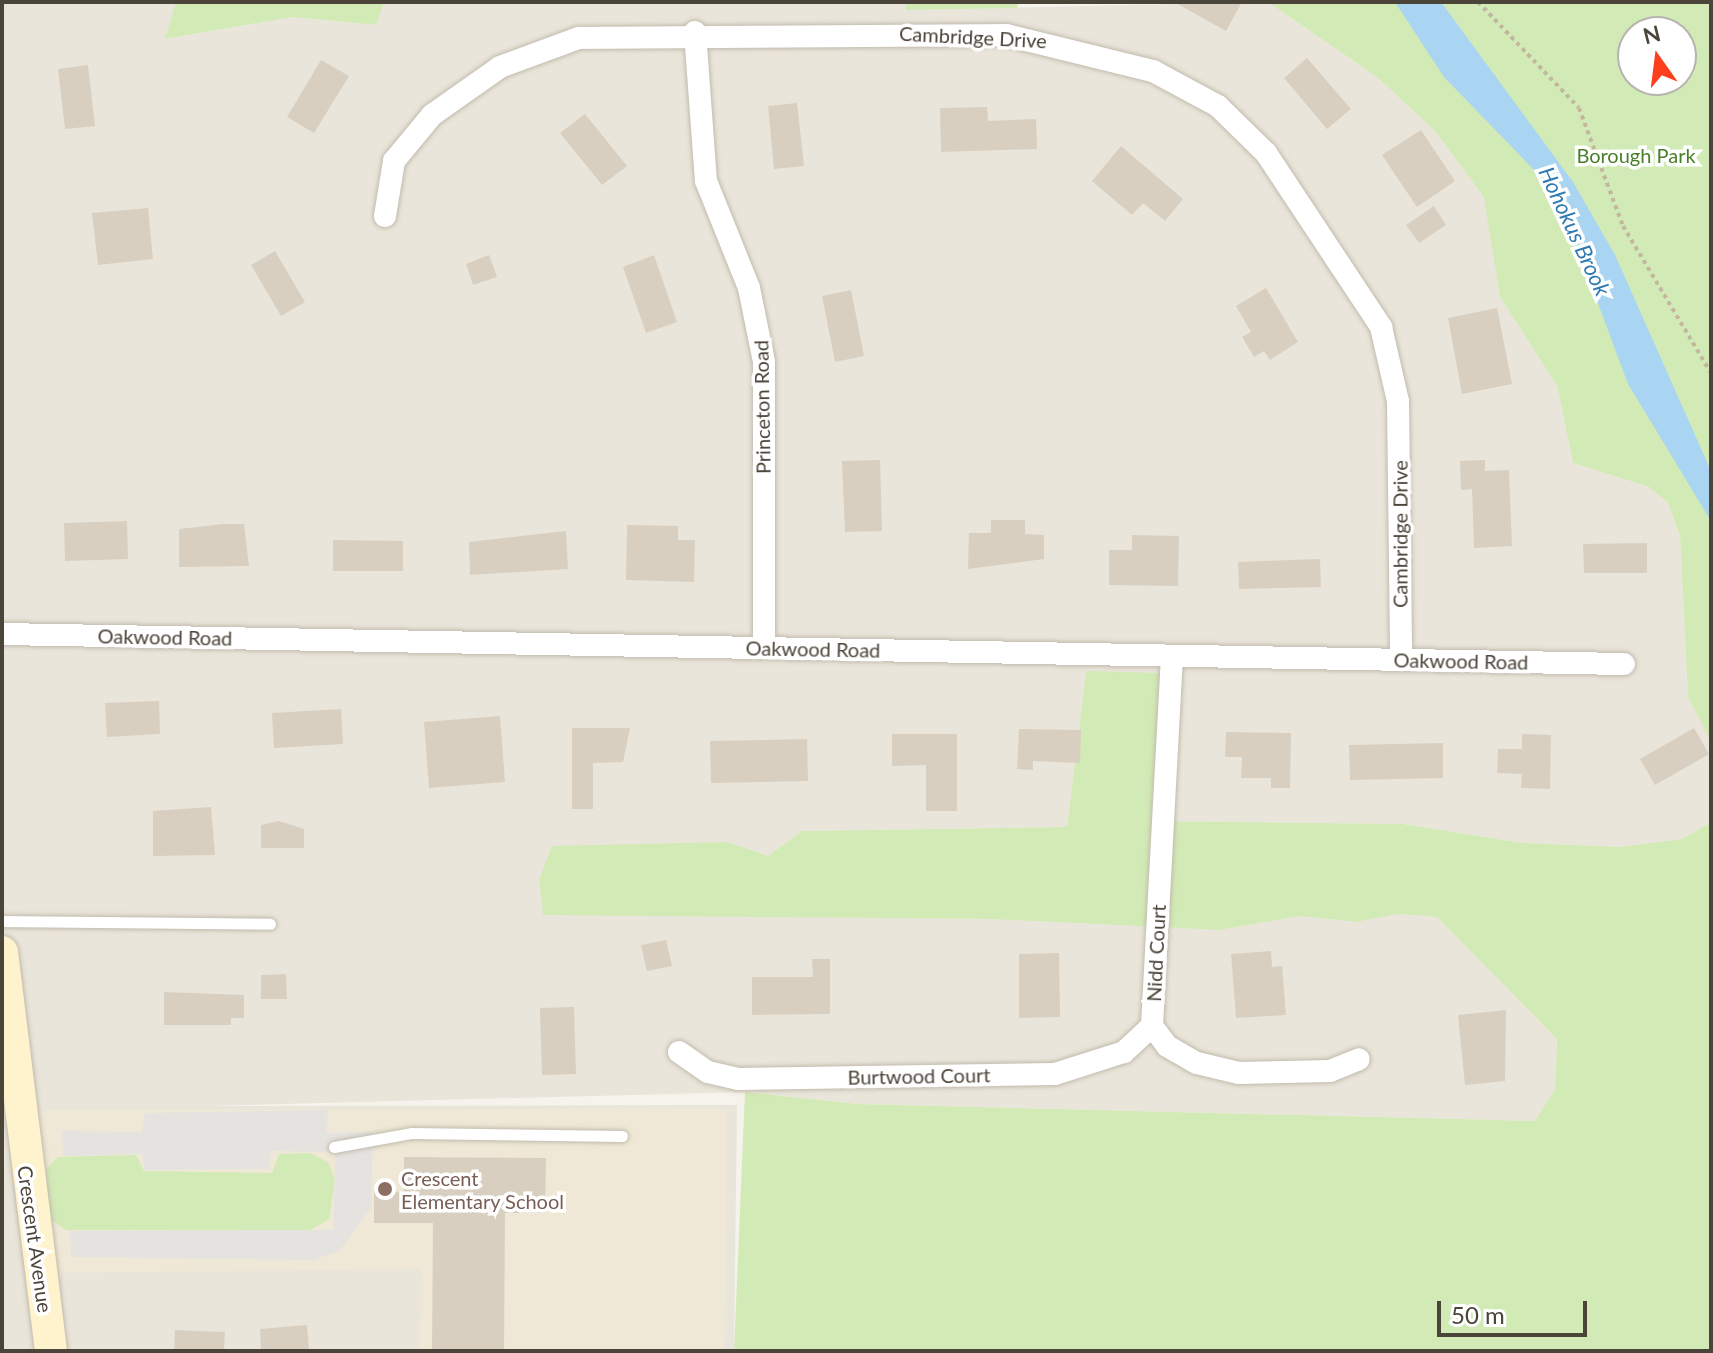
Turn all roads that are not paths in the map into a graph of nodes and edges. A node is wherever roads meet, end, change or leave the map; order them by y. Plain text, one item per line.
1 (695, 32) junction
2 (385, 216) dead end
3 (2, 634) edge
4 (764, 648) junction
5 (1172, 656) junction
6 (1401, 660) junction
7 (1624, 664) dead end
8 (2, 921) edge
9 (270, 924) dead end
10 (2, 952) edge
11 (1152, 1026) junction
12 (679, 1052) dead end
13 (1359, 1059) dead end
14 (622, 1136) dead end
15 (334, 1147) dead end
16 (51, 1351) edge

1 - 2 street, Cambridge Drive
1 - 4 street, Princeton Road
1 - 6 street, Cambridge Drive
3 - 4 street, Oakwood Road
4 - 5 street, Oakwood Road
5 - 6 street, Oakwood Road
5 - 11 street, Nidd Court
6 - 7 street, Oakwood Road
8 - 9 lane
10 - 16 main road, Crescent Avenue
11 - 12 street, Burtwood Court
11 - 13 street, Nidd Court
14 - 15 lane

